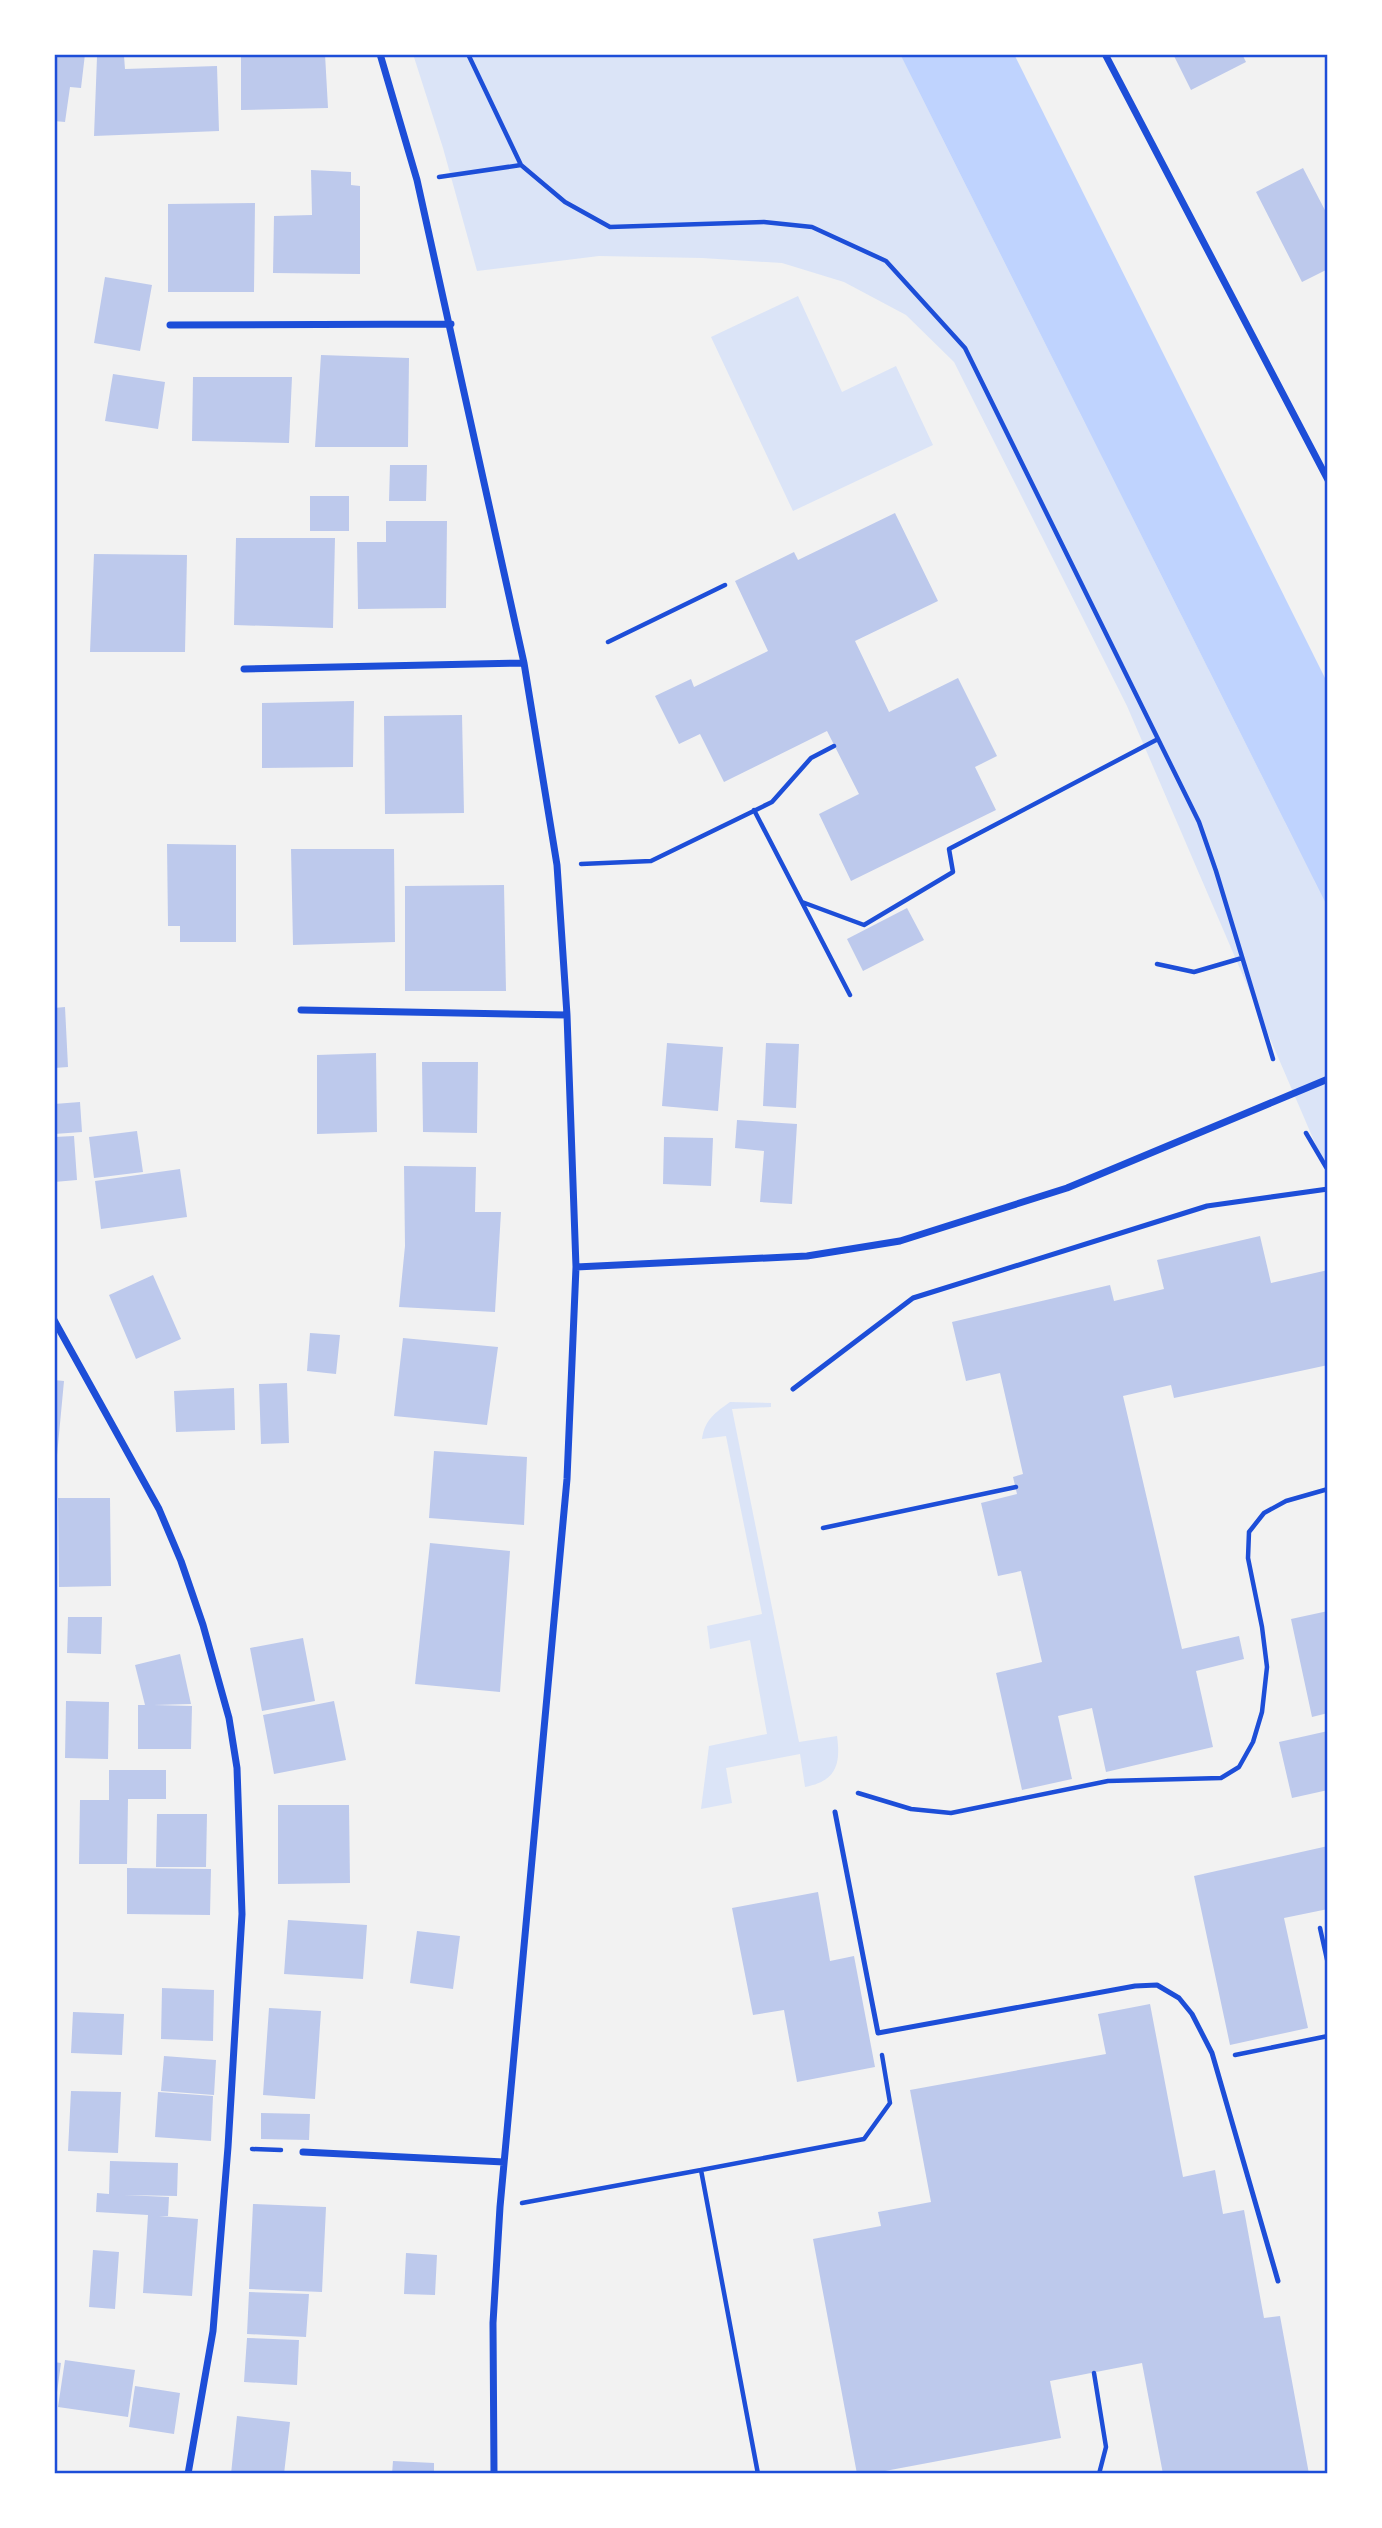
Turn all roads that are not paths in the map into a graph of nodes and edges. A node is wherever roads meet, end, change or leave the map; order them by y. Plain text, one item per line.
1 (380, 54) edge
2 (1105, 54) edge
3 (451, 324) junction
4 (170, 325) dead end
5 (1328, 480) edge
6 (524, 663) junction
7 (244, 669) dead end
8 (300, 1010) dead end
9 (567, 1016) junction
10 (1328, 1079) edge
11 (1328, 1189) edge
12 (576, 1267) junction
13 (54, 1320) edge
14 (793, 1389) dead end
15 (835, 1812) dead end
16 (303, 2152) road end
17 (504, 2162) junction
18 (1278, 2281) dead end
19 (188, 2474) edge
20 (494, 2474) edge

1 - 3 street
2 - 5 street
3 - 4 street
3 - 6 street
6 - 7 street
6 - 9 street
8 - 9 street
9 - 12 street
10 - 12 street
11 - 14 lane
12 - 17 street
13 - 19 street
15 - 18 lane
16 - 17 street
17 - 20 street

